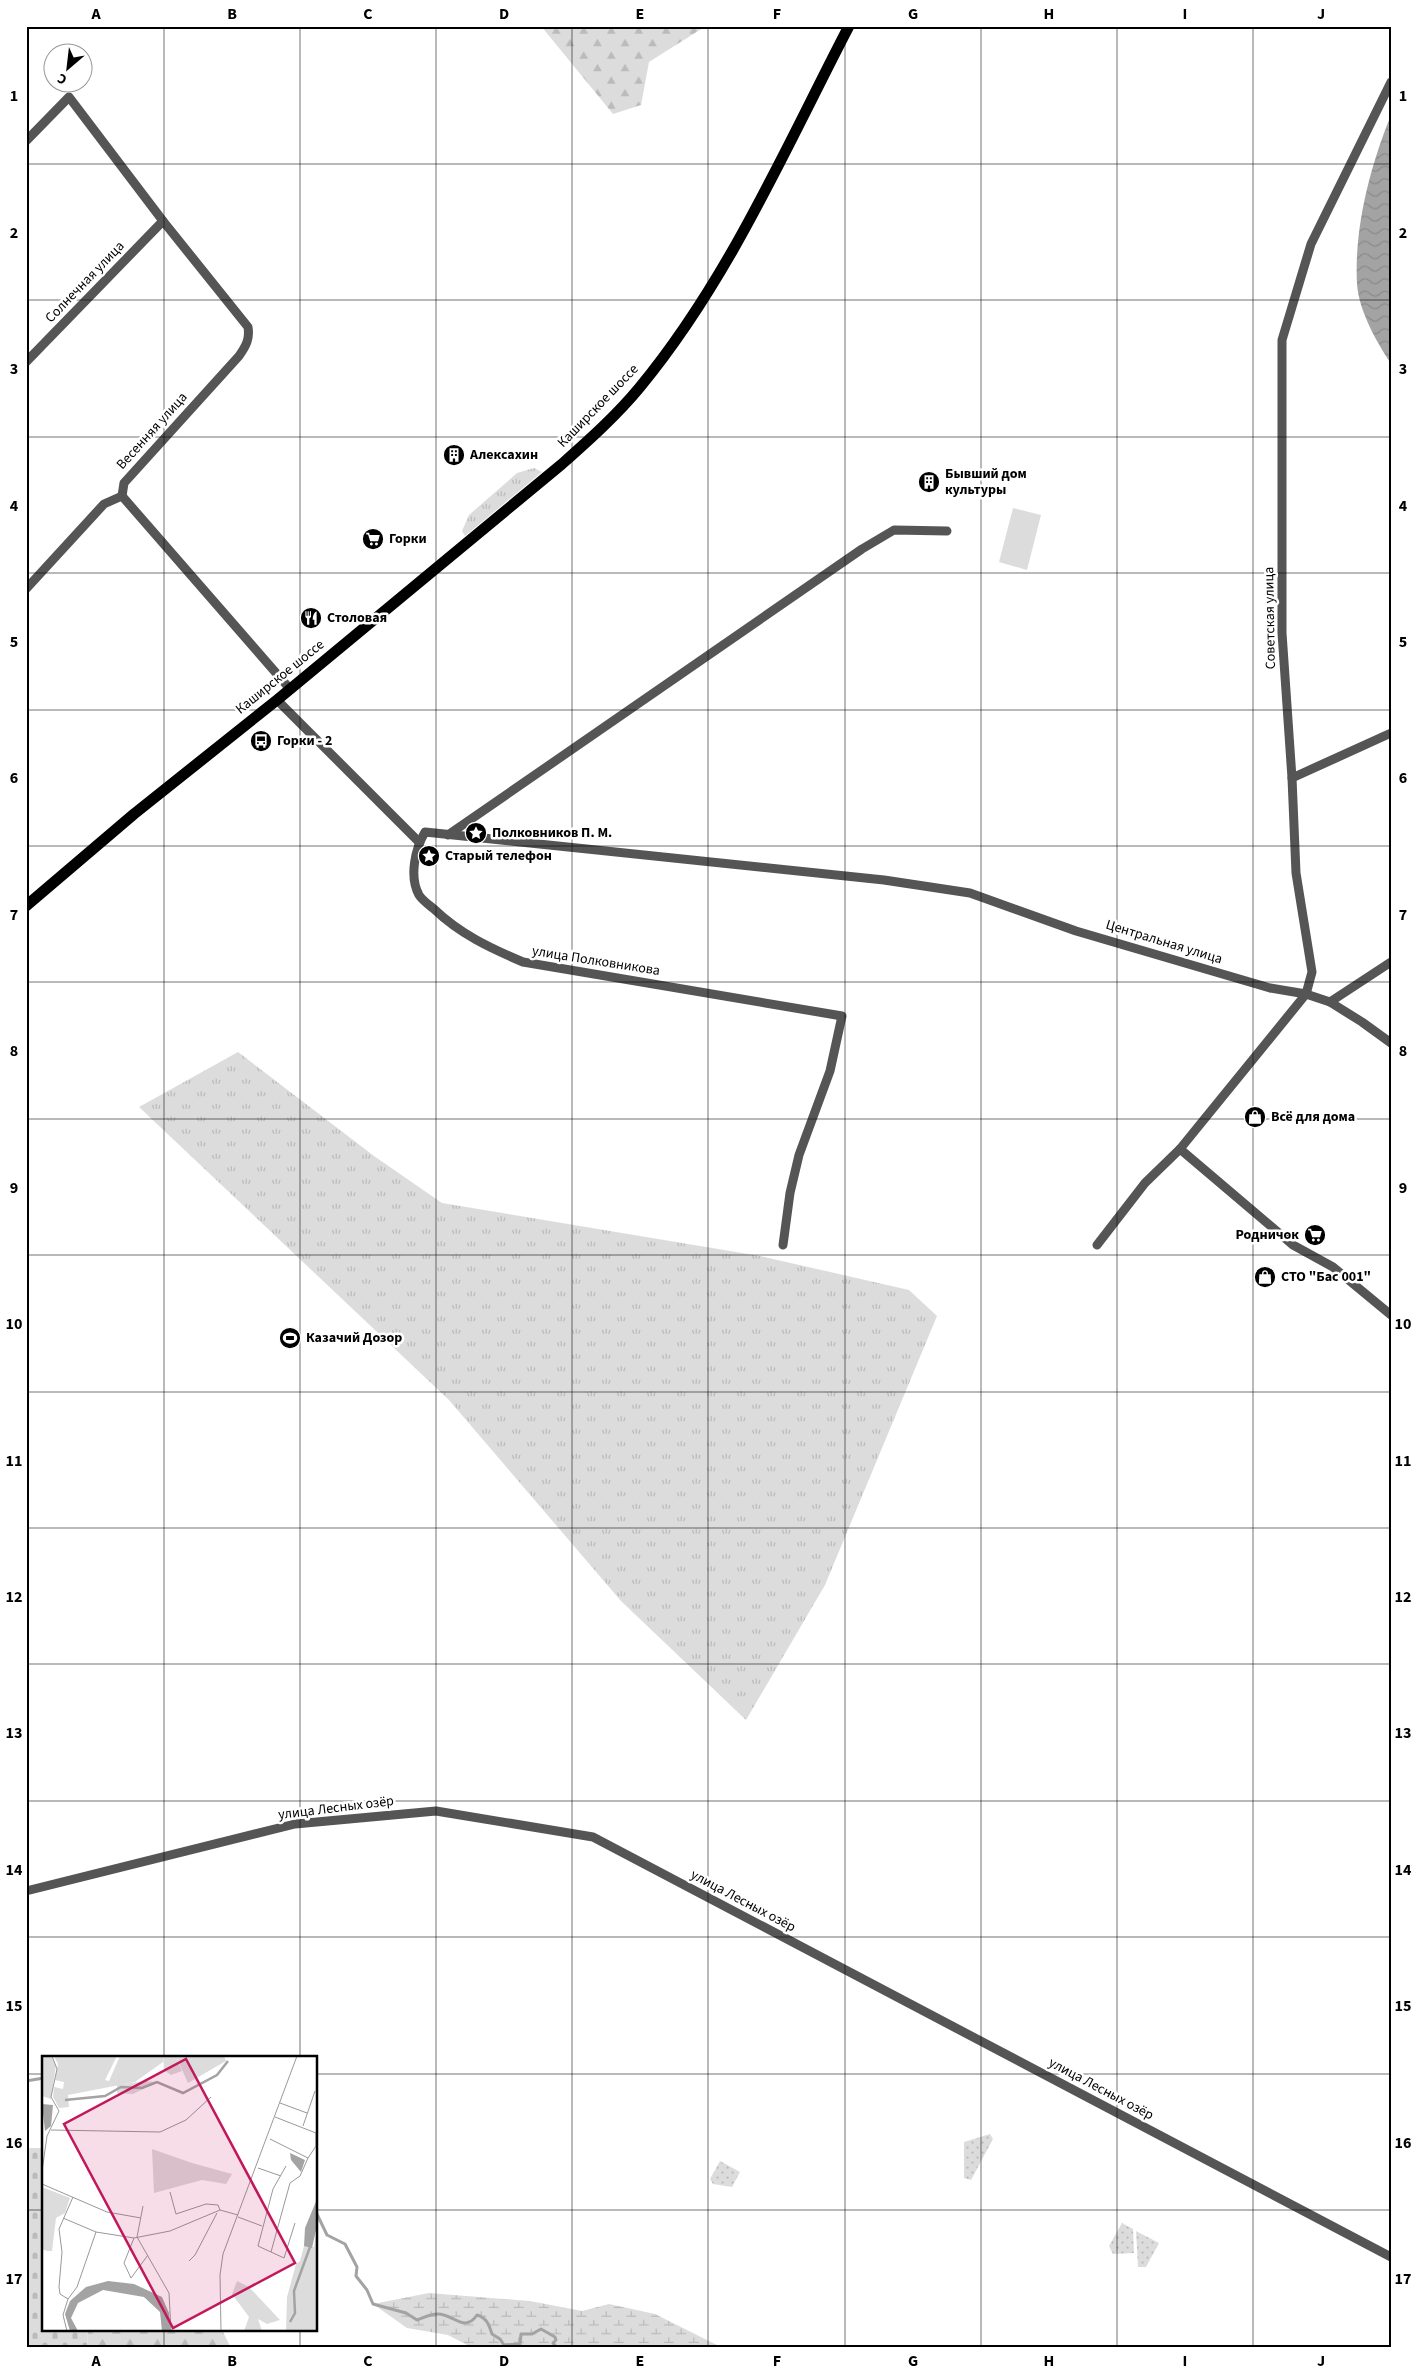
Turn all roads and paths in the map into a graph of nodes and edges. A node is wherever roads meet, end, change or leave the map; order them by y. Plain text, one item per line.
1 (849, 26) edge
2 (1391, 82) edge
3 (26, 140) edge
4 (163, 221) junction
5 (26, 362) edge
6 (122, 496) junction
7 (947, 531) dead end
8 (26, 589) edge
9 (290, 689) junction
10 (277, 700) junction
11 (1391, 734) edge
12 (1292, 778) junction
13 (448, 834) junction
14 (419, 842) junction
15 (26, 906) edge
16 (1391, 962) edge
17 (1306, 994) junction
18 (1330, 1002) junction
19 (1391, 1043) edge
20 (1180, 1148) junction
21 (783, 1245) dead end
22 (1097, 1245) dead end
23 (1391, 1315) edge
24 (26, 1891) edge
25 (1391, 2257) edge

1 - 9 main road, Каширское шоссе
2 - 12 street, Советская улица
3 - 4 street
4 - 5 street, Солнечная улица
4 - 6 street, Весенняя улица
6 - 8 street
6 - 9 street
7 - 13 street
9 - 10 main road, Каширское шоссе
10 - 14 street
10 - 15 main road, Каширское шоссе
11 - 12 street
12 - 17 street, Советская улица
13 - 14 street
13 - 17 street, Центральная улица
14 - 21 street, улица Полковникова
16 - 18 street
17 - 18 street, Центральная улица
17 - 20 street
18 - 19 street, Центральная улица
20 - 22 street
20 - 23 street
24 - 25 street, улица Лесных озёр

